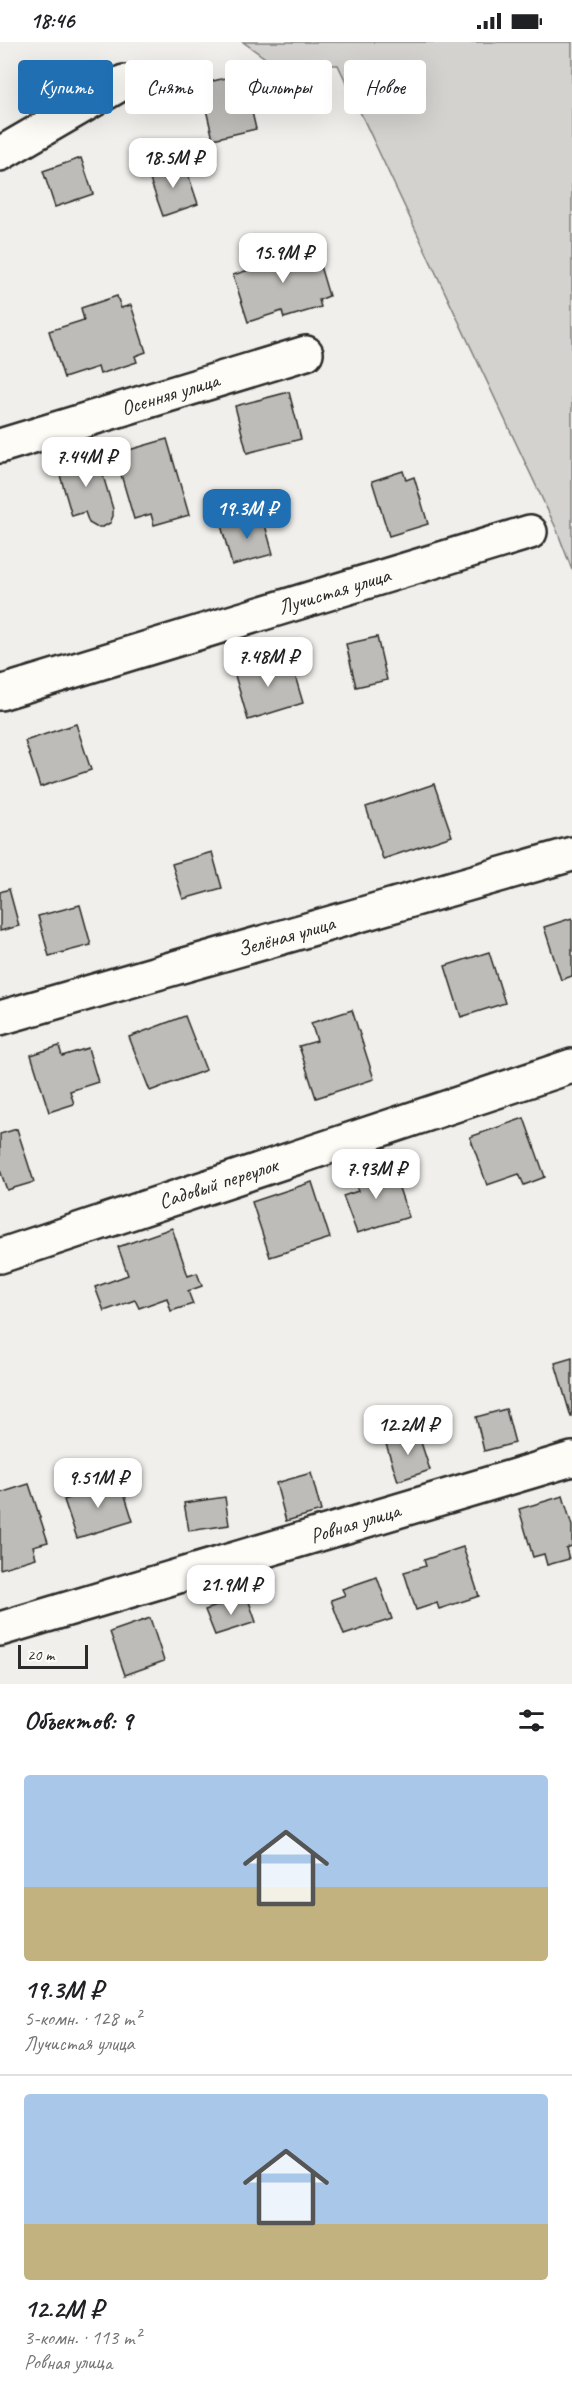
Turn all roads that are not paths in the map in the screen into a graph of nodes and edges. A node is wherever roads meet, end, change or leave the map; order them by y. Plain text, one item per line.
1 (124, 82) dead end
2 (0, 154) edge
3 (306, 353) dead end
4 (0, 446) edge
5 (530, 532) dead end
6 (0, 693) edge
7 (572, 854) edge
8 (0, 1018) edge
9 (572, 1066) edge
10 (0, 1256) edge
11 (572, 1459) edge
12 (0, 1629) edge

1 - 2 street
3 - 4 street, Осенняя улица
5 - 6 street, Лучистая улица
7 - 8 street, Зелёная улица
9 - 10 street, Садовый переулок
11 - 12 street, Ровная улица

